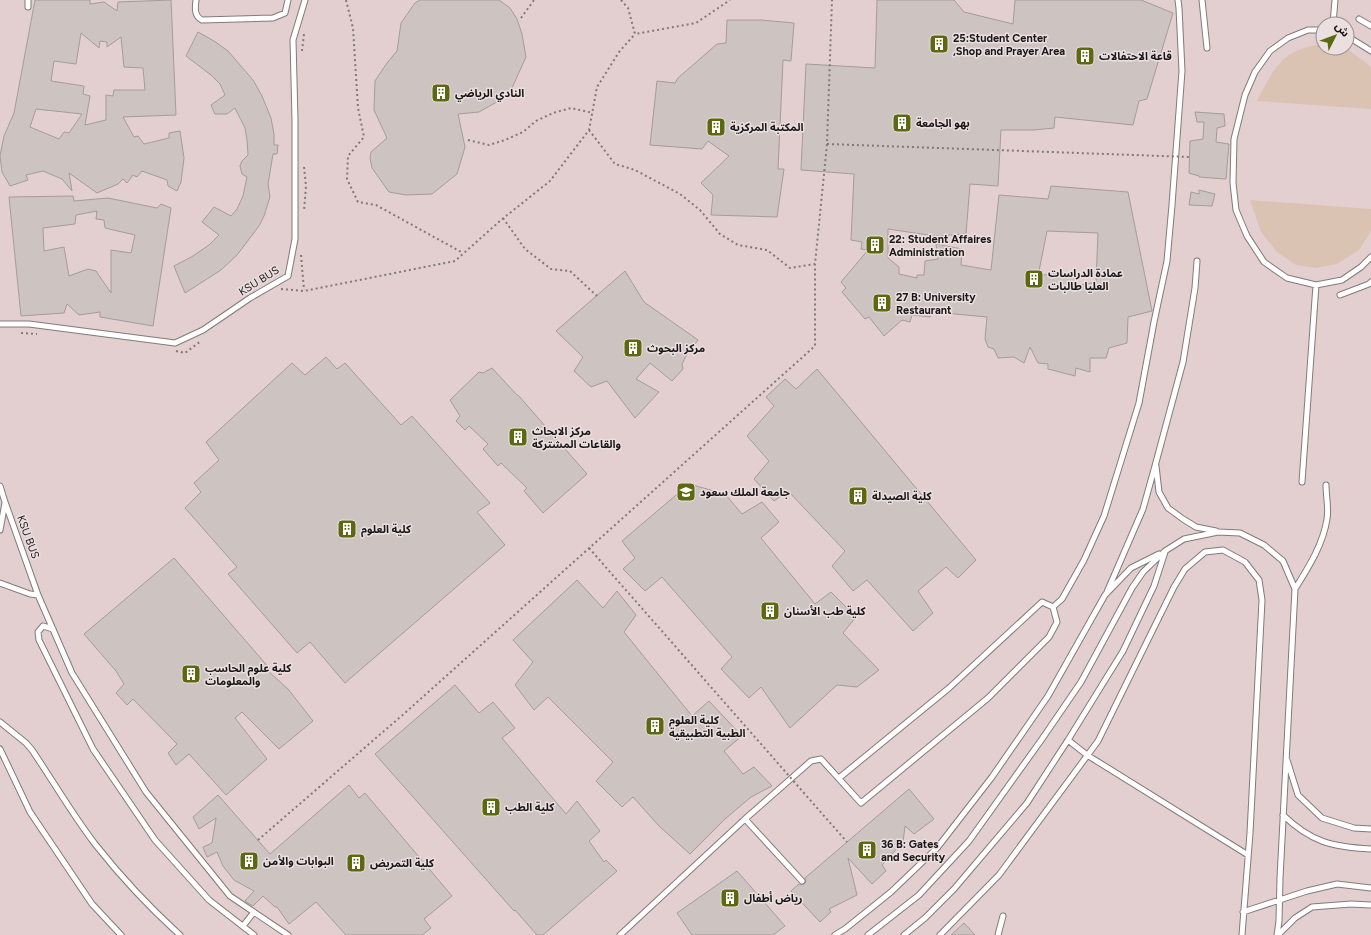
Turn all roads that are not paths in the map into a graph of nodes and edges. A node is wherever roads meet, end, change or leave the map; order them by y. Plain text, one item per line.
1 (28, 0) edge
2 (196, 0) edge
3 (288, 0) edge
4 (305, 0) edge
5 (1178, 0) edge
6 (1202, 0) edge
7 (1335, 0) edge
8 (28, 7) dead end
9 (1334, 16) edge
10 (1359, 19) dead end
11 (1371, 26) edge
12 (1315, 30) edge
13 (1355, 41) edge
14 (1207, 48) dead end
15 (1371, 50) edge
16 (1371, 257) edge
17 (1197, 261) dead end
18 (1371, 282) edge
19 (1316, 285) junction
20 (1340, 296) dead end
21 (0, 324) edge
22 (1156, 463) junction
23 (1302, 482) dead end
24 (1326, 485) dead end
25 (0, 486) edge
26 (5, 502) junction
27 (0, 530) edge
28 (1218, 532) junction
29 (1165, 551) junction
30 (0, 583) edge
31 (1295, 589) junction
32 (38, 595) junction
33 (1106, 595) junction
34 (1053, 607) junction
35 (53, 629) junction
36 (0, 722) edge
37 (1068, 740) junction
38 (0, 749) edge
39 (1087, 755) junction
40 (1286, 756) junction
41 (839, 778) junction
42 (1283, 815) junction
43 (745, 818) junction
44 (1371, 829) edge
45 (1371, 848) edge
46 (1248, 855) junction
47 (802, 881) dead end
48 (1371, 888) edge
49 (1279, 900) junction
50 (1371, 905) edge
51 (254, 912) junction
52 (1244, 912) junction
53 (1003, 916) dead end
54 (243, 926) junction
55 (121, 935) edge
56 (180, 935) edge
57 (254, 935) edge
58 (288, 935) edge
59 (620, 935) edge
60 (835, 935) edge
61 (868, 935) edge
62 (904, 935) edge
63 (940, 935) edge
64 (998, 935) edge
65 (1242, 935) edge
66 (1278, 935) edge

1 - 8 lane
2 - 3 lane
4 - 21 lane, KSU BUS
5 - 34 lane
6 - 14 lane
7 - 9 lane
10 - 11 lane
12 - 19 lane
13 - 15 lane
16 - 19 lane
17 - 22 lane
18 - 20 lane
19 - 23 lane
22 - 28 lane
22 - 33 lane
24 - 31 lane
25 - 26 lane, KSU BUS
26 - 27 lane
26 - 32 lane, KSU BUS
28 - 29 lane
28 - 31 lane
29 - 33 lane
29 - 37 lane
29 - 61 lane
30 - 32 lane
31 - 40 lane
32 - 35 lane, KSU BUS
33 - 60 lane
34 - 41 lane
34 - 41 lane
35 - 51 lane, KSU BUS
35 - 54 lane
36 - 56 lane
37 - 39 lane
37 - 62 lane
38 - 55 lane
39 - 46 lane
39 - 46 lane
39 - 63 lane
40 - 42 lane
40 - 44 lane
41 - 43 lane
42 - 45 lane
42 - 49 lane
43 - 47 lane
43 - 59 lane
46 - 52 lane
48 - 49 lane
49 - 52 lane
49 - 66 lane
50 - 66 lane
51 - 54 lane
51 - 58 lane, KSU BUS
52 - 65 lane
53 - 64 lane
54 - 57 lane

